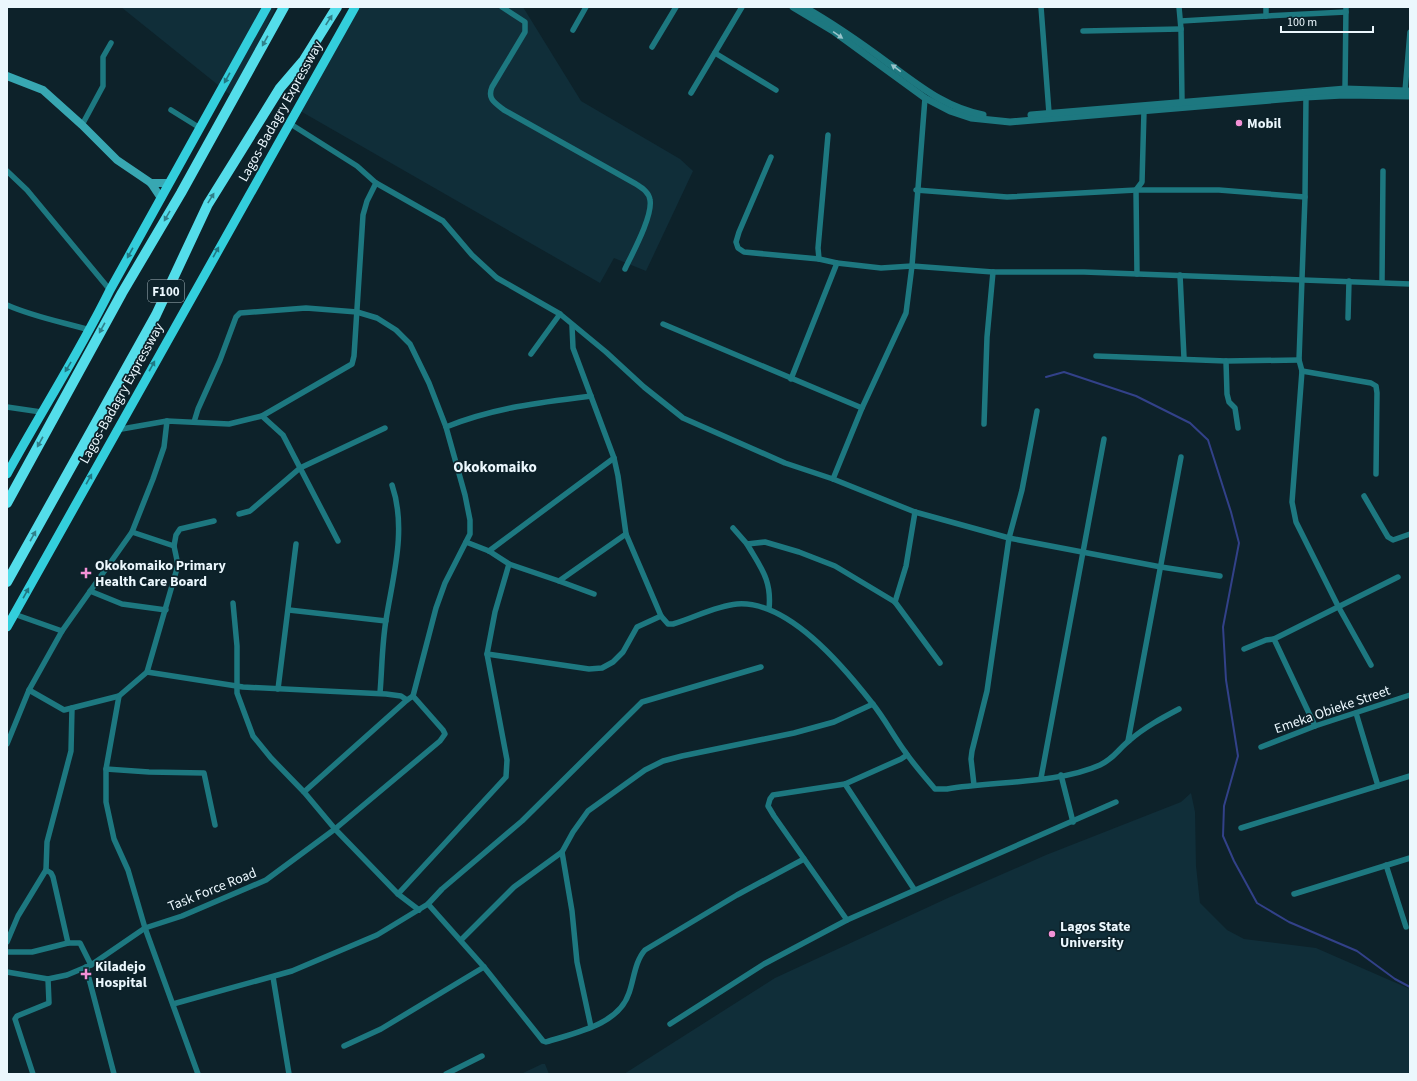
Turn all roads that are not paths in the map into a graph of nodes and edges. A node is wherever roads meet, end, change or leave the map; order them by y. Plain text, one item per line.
1 (266, 7) edge
2 (284, 7) edge
3 (337, 7) edge
4 (355, 7) edge
5 (502, 7) edge
6 (586, 7) edge
7 (676, 7) edge
8 (742, 7) edge
9 (793, 7) edge
10 (804, 7) edge
11 (1041, 7) edge
12 (1179, 7) edge
13 (1266, 7) edge
14 (1346, 10) edge
15 (1266, 16) junction
16 (1181, 21) junction
17 (1181, 29) junction
18 (573, 30) dead end
19 (1083, 31) dead end
20 (1410, 32) edge
21 (111, 43) dead end
22 (652, 48) dead end
23 (715, 53) junction
24 (7, 76) edge
25 (1344, 89) junction
26 (776, 90) dead end
27 (692, 93) dead end
28 (1408, 93) edge
29 (1306, 97) junction
30 (924, 98) junction
31 (1182, 101) junction
32 (171, 110) dead end
33 (1144, 111) junction
34 (1049, 113) junction
35 (289, 123) junction
36 (82, 125) junction
37 (200, 128) junction
38 (828, 135) dead end
39 (771, 157) dead end
40 (7, 171) edge
41 (1383, 171) dead end
42 (150, 183) junction
43 (169, 183) junction
44 (376, 183) junction
45 (916, 190) junction
46 (1136, 190) junction
47 (1306, 197) junction
48 (161, 198) junction
49 (819, 258) junction
50 (837, 263) junction
51 (912, 266) junction
52 (625, 269) dead end
53 (993, 272) junction
54 (1137, 274) junction
55 (1180, 275) junction
56 (1302, 280) junction
57 (1349, 281) junction
58 (1382, 282) junction
59 (1410, 284) edge
60 (110, 290) junction
61 (7, 305) edge
62 (357, 312) junction
63 (560, 314) junction
64 (1348, 318) dead end
65 (663, 324) dead end
66 (572, 326) junction
67 (90, 330) junction
68 (531, 354) dead end
69 (1096, 356) dead end
70 (1184, 358) junction
71 (1299, 360) junction
72 (1226, 361) junction
73 (1302, 371) junction
74 (791, 379) junction
75 (591, 396) junction
76 (7, 407) edge
77 (862, 408) junction
78 (41, 412) junction
79 (1037, 412) dead end
80 (262, 416) junction
81 (167, 421) junction
82 (194, 422) junction
83 (984, 424) dead end
84 (446, 427) junction
85 (385, 428) dead end
86 (1238, 428) dead end
87 (116, 430) junction
88 (1104, 439) dead end
89 (1181, 457) dead end
90 (614, 458) junction
91 (300, 468) junction
92 (7, 474) edge
93 (1376, 474) dead end
94 (833, 479) junction
95 (392, 485) dead end
96 (1364, 496) dead end
97 (7, 503) edge
98 (915, 512) junction
99 (239, 514) dead end
100 (214, 521) dead end
101 (734, 528) dead end
102 (132, 532) junction
103 (626, 534) junction
104 (1410, 534) edge
105 (1009, 538) junction
106 (338, 541) dead end
107 (466, 542) junction
108 (296, 544) dead end
109 (747, 544) junction
110 (174, 546) junction
111 (489, 551) junction
112 (1083, 552) junction
113 (508, 564) junction
114 (1161, 567) junction
115 (1220, 576) dead end
116 (1398, 577) dead end
117 (559, 581) junction
118 (7, 582) edge
119 (90, 591) junction
120 (594, 594) dead end
121 (895, 602) junction
122 (233, 603) dead end
123 (1338, 606) junction
124 (769, 609) junction
125 (166, 610) junction
126 (289, 610) junction
127 (14, 614) junction
128 (661, 616) junction
129 (386, 621) junction
130 (7, 627) edge
131 (62, 631) junction
132 (1274, 639) junction
133 (1244, 649) dead end
134 (487, 654) junction
135 (940, 663) dead end
136 (1371, 665) dead end
137 (761, 667) dead end
138 (147, 672) junction
139 (237, 685) junction
140 (278, 689) junction
141 (29, 690) junction
142 (380, 693) junction
143 (1410, 695) edge
144 (119, 696) junction
145 (413, 696) junction
146 (407, 700) junction
147 (873, 704) junction
148 (72, 708) junction
149 (1179, 709) dead end
150 (1356, 713) junction
151 (1315, 726) junction
152 (1128, 741) junction
153 (7, 744) edge
154 (1262, 747) dead end
155 (907, 754) junction
156 (106, 769) junction
157 (1061, 775) junction
158 (1410, 776) edge
159 (1041, 778) junction
160 (846, 784) junction
161 (974, 785) junction
162 (1378, 786) junction
163 (304, 792) junction
164 (1116, 802) dead end
165 (1073, 822) junction
166 (214, 825) dead end
167 (1241, 828) dead end
168 (335, 829) junction
169 (562, 852) junction
170 (1410, 858) edge
171 (804, 859) junction
172 (1386, 865) junction
173 (46, 870) junction
174 (914, 889) junction
175 (398, 894) junction
176 (1294, 894) dead end
177 (428, 904) junction
178 (419, 910) junction
179 (847, 920) junction
180 (145, 928) junction
181 (1406, 928) dead end
182 (461, 940) junction
183 (7, 942) edge
184 (68, 943) junction
185 (7, 952) edge
186 (88, 966) junction
187 (484, 967) junction
188 (7, 972) edge
189 (273, 977) junction
190 (48, 979) junction
191 (173, 1004) junction
192 (670, 1024) dead end
193 (591, 1027) junction
194 (344, 1046) dead end
195 (482, 1056) dead end
196 (33, 1074) edge
197 (114, 1074) edge
198 (198, 1074) edge
199 (290, 1074) edge
200 (446, 1074) edge

1 -> 37 main road
2 -> 97 highway, F100
118 -> 3 highway, Lagos-Badagry Expressway / F100
4 - 35 main road, Lagos-Badagry Expressway
5 - 52 street
6 - 18 street
7 - 22 street
8 - 23 street
9 -> 30 street
34 -> 10 street
11 - 34 street
12 - 16 street
13 - 15 street
14 - 15 street
14 - 25 street
15 - 16 street
16 - 17 street
17 - 19 street
17 - 31 street
20 - 28 street
21 - 36 street
23 - 26 street
23 - 27 street
24 - 36 main road
25 - 28 street
25 - 31 street
28 - 29 street
29 - 33 street
29 - 47 street
30 - 33 street
30 - 45 street
31 - 34 street
32 - 37 street
33 - 46 street
35 - 44 street
87 -> 35 main road, Lagos-Badagry Expressway
36 - 42 main road
37 - 43 main road
38 - 49 street
39 - 49 street
40 - 60 street
41 - 58 street
42 - 43 main road
42 - 48 main road
43 - 48 main road
44 - 62 street
44 - 63 street
45 - 46 street
45 - 51 street
46 - 47 street
46 - 54 street
47 - 56 street
48 -> 60 main road
49 - 50 street
50 - 51 street
50 - 74 street
51 - 53 street
51 - 77 street
53 - 54 street
53 - 83 street
54 - 55 street
55 - 56 street
55 - 70 street
56 - 57 street
56 - 71 street
57 - 58 street
57 - 64 street
58 - 59 street
60 - 67 main road
61 - 67 street
62 - 80 street
62 - 82 street
62 - 84 street
63 - 66 street
63 - 68 street
65 - 74 street
66 - 75 street
66 - 94 street
67 -> 78 main road
69 - 70 street
70 - 72 street
71 - 72 street
71 - 73 street
72 - 86 street
73 - 93 street
73 - 123 street
74 - 77 street
75 - 84 street
75 - 90 street
76 - 78 street
77 - 94 street
78 - 92 main road
79 - 105 street
80 - 82 street
80 - 91 street
81 - 82 street
81 - 87 street
81 - 102 street
84 - 107 street
85 - 91 street
127 -> 87 main road, Lagos-Badagry Expressway
88 - 112 street
89 - 114 street
90 - 103 street
90 - 111 street
91 - 99 street
91 - 106 street
94 - 98 street
95 - 129 street
96 - 104 street
98 - 105 street
98 - 121 street
100 - 110 street
101 - 109 street
102 - 110 street
102 - 119 street
103 - 117 street
103 - 128 street
105 - 112 street
105 - 161 street
107 - 111 street
107 - 145 street
108 - 126 street
109 - 121 street
109 - 124 street
110 - 125 street
111 - 113 street
112 - 114 street
112 - 159 street
113 - 117 street
113 - 134 street
114 - 115 street
114 - 152 street
116 - 123 street
117 - 120 street
119 - 125 street
119 - 131 street
121 - 135 street
122 - 139 street
123 - 132 street
123 - 136 street
124 - 128 street
124 - 147 street
125 - 138 street
126 - 129 street
126 - 140 street
127 - 130 main road, Lagos-Badagry Expressway
127 - 131 street
128 - 134 street
129 - 142 street
131 - 141 street
132 - 133 street
132 - 151 street
134 - 175 street
137 - 177 street
138 - 139 street
138 - 144 street
139 - 140 street
139 - 163 street
140 - 142 street
141 - 148 street
141 - 153 street
142 - 146 street
143 - 150 street, Emeka Obieke Street
144 - 148 street
144 - 156 street
145 - 146 street
145 - 168 street, Task Force Road
146 - 163 street
147 - 155 street
147 - 169 street
148 - 173 street
149 - 152 street
150 - 151 street, Emeka Obieke Street
150 - 162 street
151 - 154 street, Emeka Obieke Street
152 - 157 street
155 - 160 street
155 - 161 street
156 - 166 street
156 - 180 street
157 - 159 street
157 - 165 street
158 - 162 street
159 - 161 street
160 - 171 street
160 - 174 street
162 - 167 street
163 - 168 street
164 - 165 street
165 - 174 street
168 - 175 street
168 - 180 street, Task Force Road
169 - 182 street
169 - 193 street
170 - 172 street
171 - 179 street
171 - 193 street
172 - 176 street
172 - 181 street
173 - 183 street
173 - 184 street
174 - 179 street
175 - 178 street
177 - 178 street
177 - 182 street
178 - 189 street
179 - 192 street
180 - 186 street, Task Force Road
180 - 191 street
182 - 187 street
184 - 185 street
184 - 186 street
186 - 190 street, Task Force Road
186 - 197 street
187 - 193 street
187 - 194 street
188 - 190 street, Task Force Road
189 - 191 street
189 - 199 street
190 - 196 street
191 - 198 street
195 - 200 street

